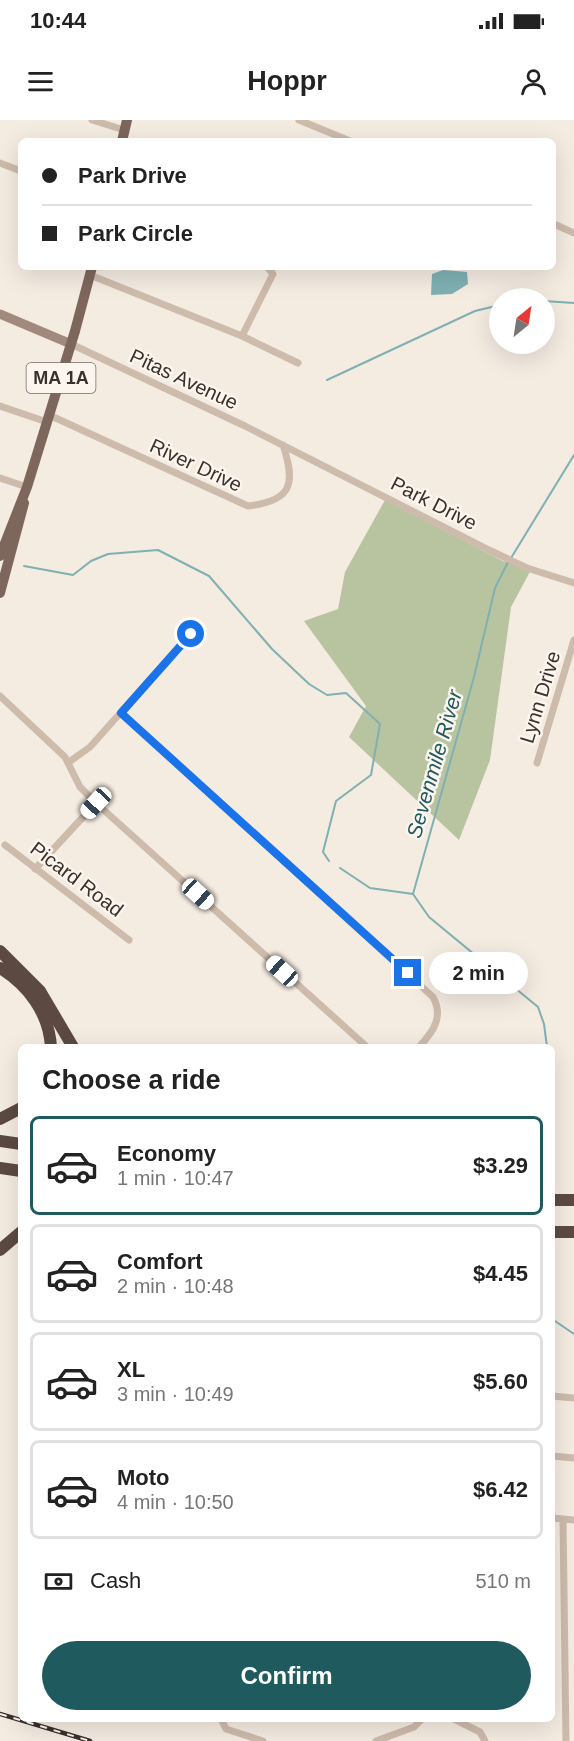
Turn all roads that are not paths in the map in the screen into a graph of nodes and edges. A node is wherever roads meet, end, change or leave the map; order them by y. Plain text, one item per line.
1 (92, 120) edge
2 (299, 120) edge
3 (124, 130) edge
4 (343, 138) edge
5 (0, 163) edge
6 (18, 170) edge
7 (556, 225) edge
8 (574, 233) edge
9 (270, 270) edge
10 (91, 271) edge
11 (0, 314) edge
12 (242, 336) junction
13 (71, 344) junction
14 (298, 363) dead end
15 (0, 406) edge
16 (48, 418) junction
17 (283, 445) junction
18 (0, 478) edge
19 (27, 487) junction
20 (0, 555) edge
21 (574, 583) edge
22 (0, 593) edge
23 (196, 628) dead end
24 (574, 640) edge
25 (0, 696) edge
26 (121, 713) junction
27 (69, 762) junction
28 (537, 763) dead end
29 (96, 803) junction
30 (5, 845) dead end
31 (35, 869) junction
32 (129, 940) dead end
33 (0, 951) edge
34 (0, 968) edge
35 (50, 1044) edge
36 (71, 1044) edge
37 (364, 1044) edge
38 (421, 1044) edge
39 (18, 1110) edge
40 (0, 1119) edge
41 (0, 1141) edge
42 (18, 1144) edge
43 (0, 1168) edge
44 (18, 1171) edge
45 (555, 1200) edge
46 (574, 1200) edge
47 (555, 1232) edge
48 (574, 1232) edge
49 (18, 1235) edge
50 (0, 1250) edge
51 (555, 1396) edge
52 (574, 1398) edge
53 (555, 1456) edge
54 (574, 1458) edge
55 (555, 1518) edge
56 (563, 1519) junction
57 (574, 1520) edge
58 (222, 1722) edge
59 (419, 1722) edge
60 (460, 1722) edge
61 (263, 1741) edge
62 (376, 1741) edge
63 (486, 1741) edge
64 (566, 1741) edge

1 - 3 street
2 - 4 street
5 - 6 street
7 - 8 street
9 - 12 street
10 - 12 street
10 - 13 main road, MA 1A
11 - 13 street
12 - 14 street
13 - 16 main road, MA 1A
13 - 17 street, Pitas Avenue
15 - 16 street
16 - 17 street, River Drive
16 - 19 main road, MA 1A
17 - 21 street, Park Drive
18 - 19 street
19 - 20 main road, MA 1A
19 - 22 main road, MA 1A
23 - 26 street
24 - 28 street, Lynn Drive
25 - 27 street
26 - 27 street
26 - 38 street
27 - 29 street
29 - 31 street
29 - 37 street
30 - 31 street, Picard Road
31 - 32 street, Picard Road
33 - 36 highway
34 - 35 highway
39 - 40 highway
41 - 42 highway
43 - 44 highway
45 - 46 highway
47 - 48 highway
49 - 50 highway
51 - 52 street
53 - 54 street
55 - 56 street
56 - 57 street
56 - 64 street
58 - 61 street
59 - 62 street
60 - 63 street

